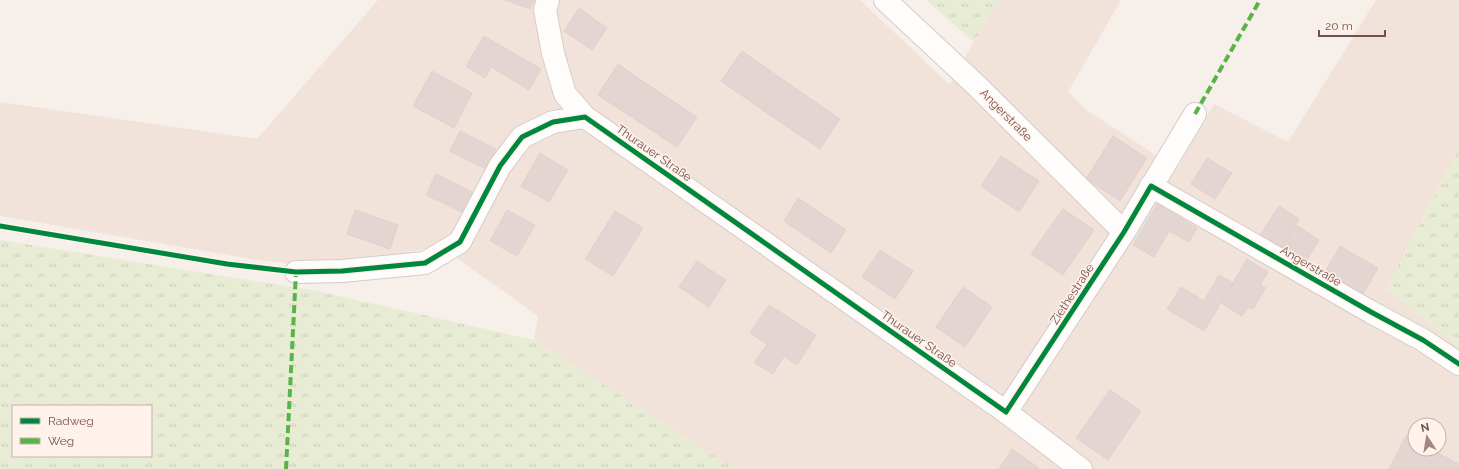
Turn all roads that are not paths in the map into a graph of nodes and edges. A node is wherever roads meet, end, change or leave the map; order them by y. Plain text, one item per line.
1 (548, 0) edge
2 (885, 0) edge
3 (1195, 114) dead end
4 (585, 117) junction
5 (1151, 186) junction
6 (1124, 232) junction
7 (296, 272) dead end
8 (1459, 364) edge
9 (1006, 412) junction
10 (1081, 469) edge

1 - 4 street, Thurauer Straße
2 - 6 street, Angerstraße
3 - 5 street, Ziethestraße
4 - 7 street
4 - 9 street, Thurauer Straße
5 - 6 street, Ziethestraße
5 - 8 street, Angerstraße
6 - 9 street, Ziethestraße
9 - 10 street, Thurauer Straße

